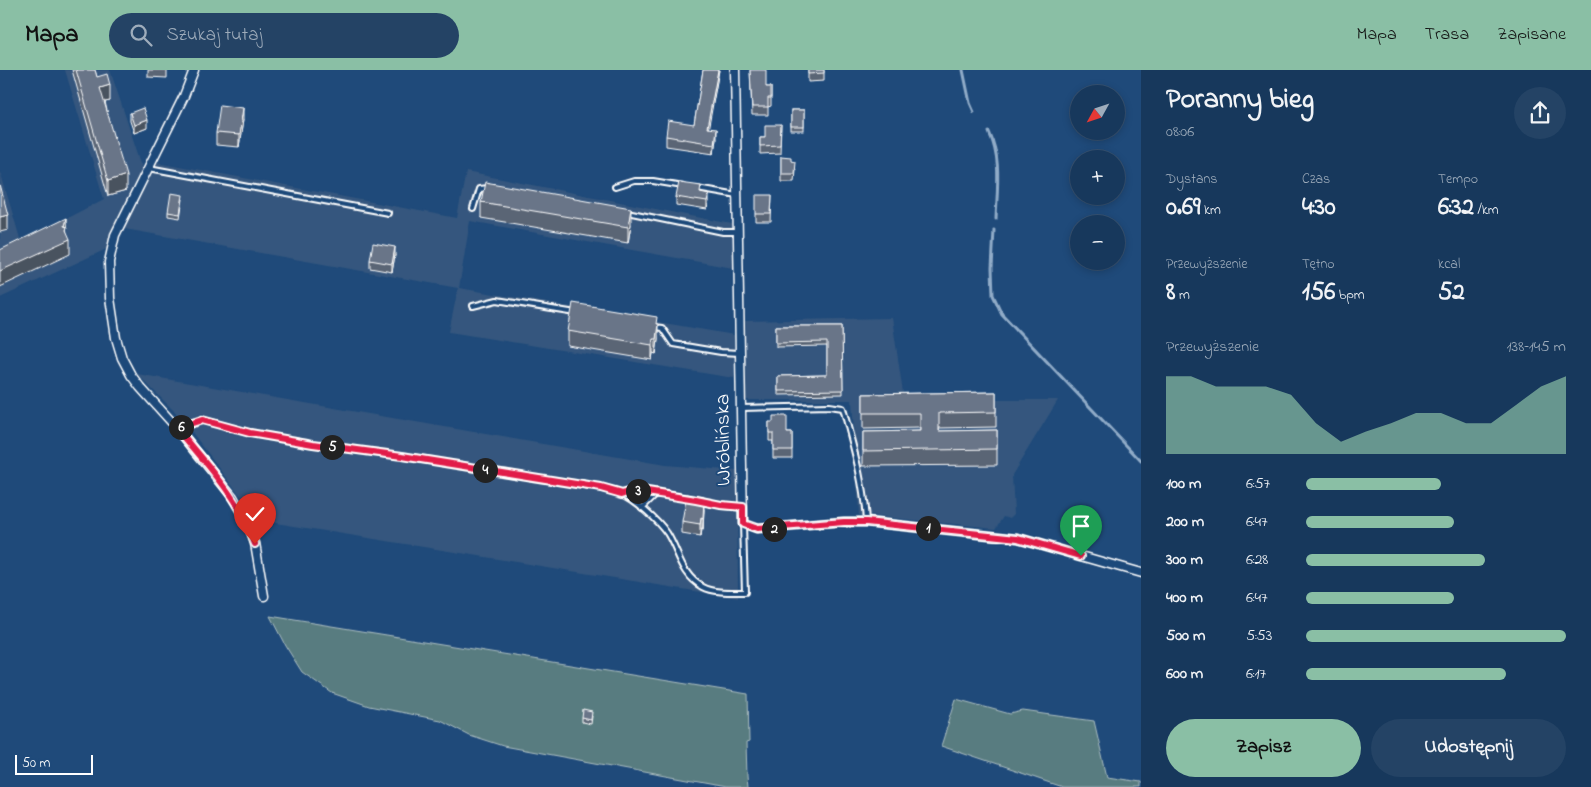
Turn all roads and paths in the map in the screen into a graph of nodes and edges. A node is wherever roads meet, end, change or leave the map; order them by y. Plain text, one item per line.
1 (194, 70) edge
2 (735, 70) edge
3 (149, 168) junction
4 (615, 187) dead end
5 (488, 188) edge
6 (737, 195) junction
7 (473, 210) dead end
8 (622, 212) edge
9 (388, 213) dead end
10 (738, 232) junction
11 (473, 306) dead end
12 (584, 315) edge
13 (653, 326) edge
14 (740, 353) junction
15 (741, 408) junction
16 (177, 428) junction
17 (657, 493) junction
18 (622, 494) junction
19 (743, 507) junction
20 (642, 508) junction
21 (866, 522) junction
22 (743, 524) junction
23 (1141, 573) edge
24 (264, 596) dead end

1 - 3 street
2 - 6 street, Wróblińska
3 - 9 lane
3 - 16 street
4 - 6 lane
5 - 7 lane
6 - 10 street, Wróblińska
8 - 10 lane
10 - 14 street, Wróblińska
11 - 12 lane
13 - 14 lane
14 - 15 street, Wróblińska
15 - 19 street, Wróblińska
15 - 21 lane
16 - 18 lane
16 - 24 street
17 - 18 lane
17 - 19 lane
17 - 20 lane
18 - 20 lane
19 - 22 street, Wróblińska
20 - 22 lane
21 - 22 street
21 - 23 street

